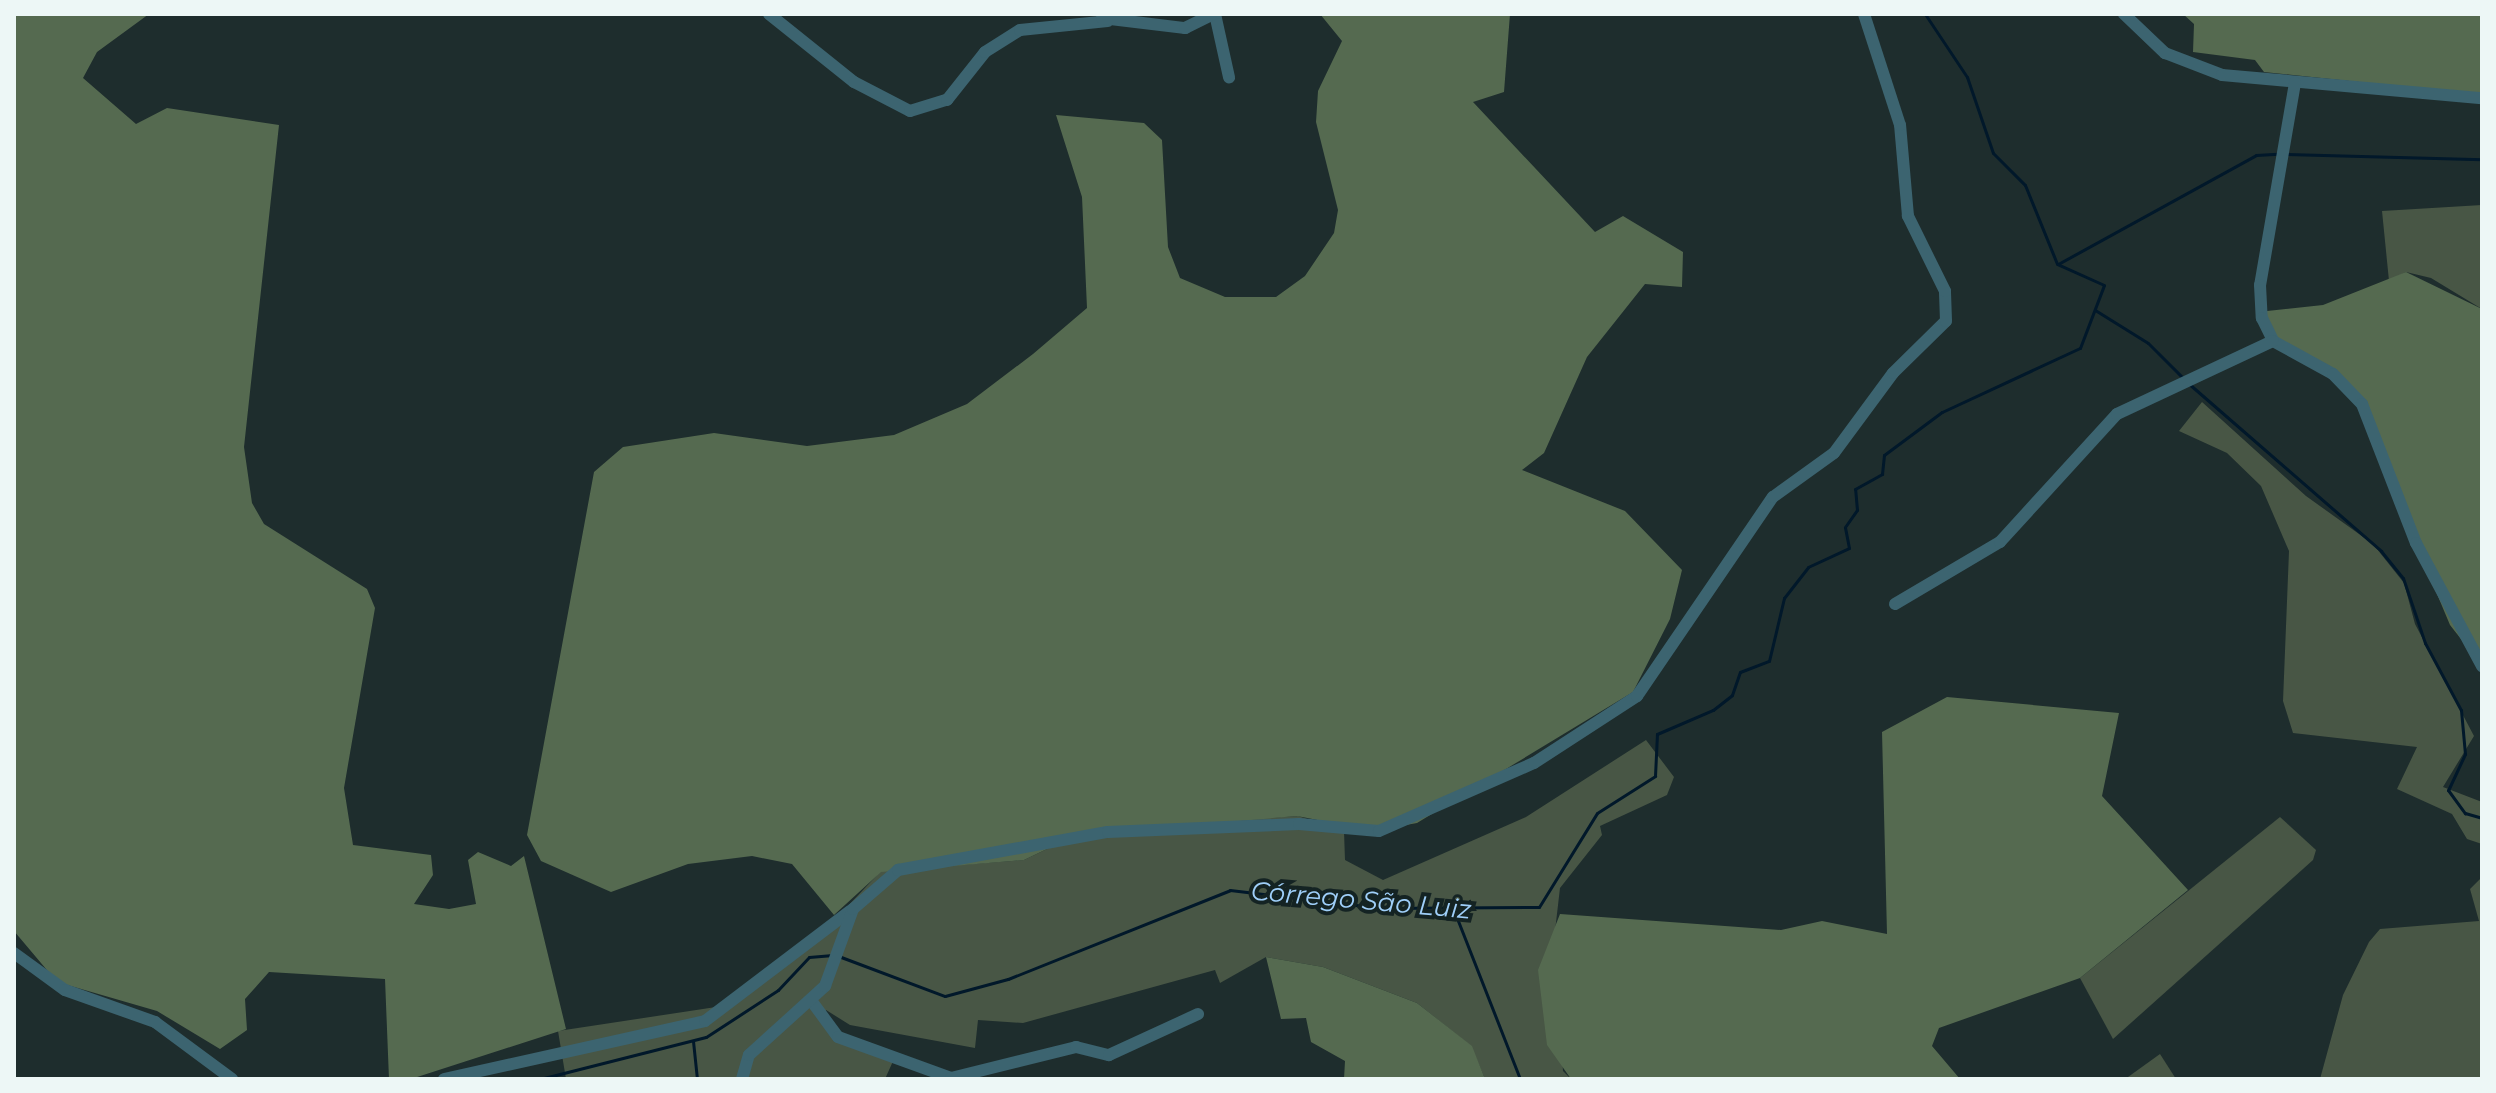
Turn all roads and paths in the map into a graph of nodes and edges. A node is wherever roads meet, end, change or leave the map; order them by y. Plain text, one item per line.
1 (1096, 14) edge
2 (1215, 14) edge
3 (1864, 14) edge
4 (2124, 14) edge
5 (775, 15) edge
6 (1108, 21) junction
7 (1229, 77) dead end
8 (2295, 83) junction
9 (2482, 98) edge
10 (2273, 341) junction
11 (1895, 604) dead end
12 (2482, 666) edge
13 (853, 909) junction
14 (14, 953) edge
15 (813, 1003) junction
16 (1198, 1014) dead end
17 (232, 1079) edge
18 (444, 1079) edge
19 (742, 1079) edge

1 - 6 street
2 - 6 street
2 - 7 street
3 - 13 street
4 - 8 street
5 - 6 street
8 - 9 street
8 - 10 street
10 - 11 street
10 - 12 street
13 - 15 street
13 - 18 street
14 - 17 street
15 - 16 street
15 - 19 street

